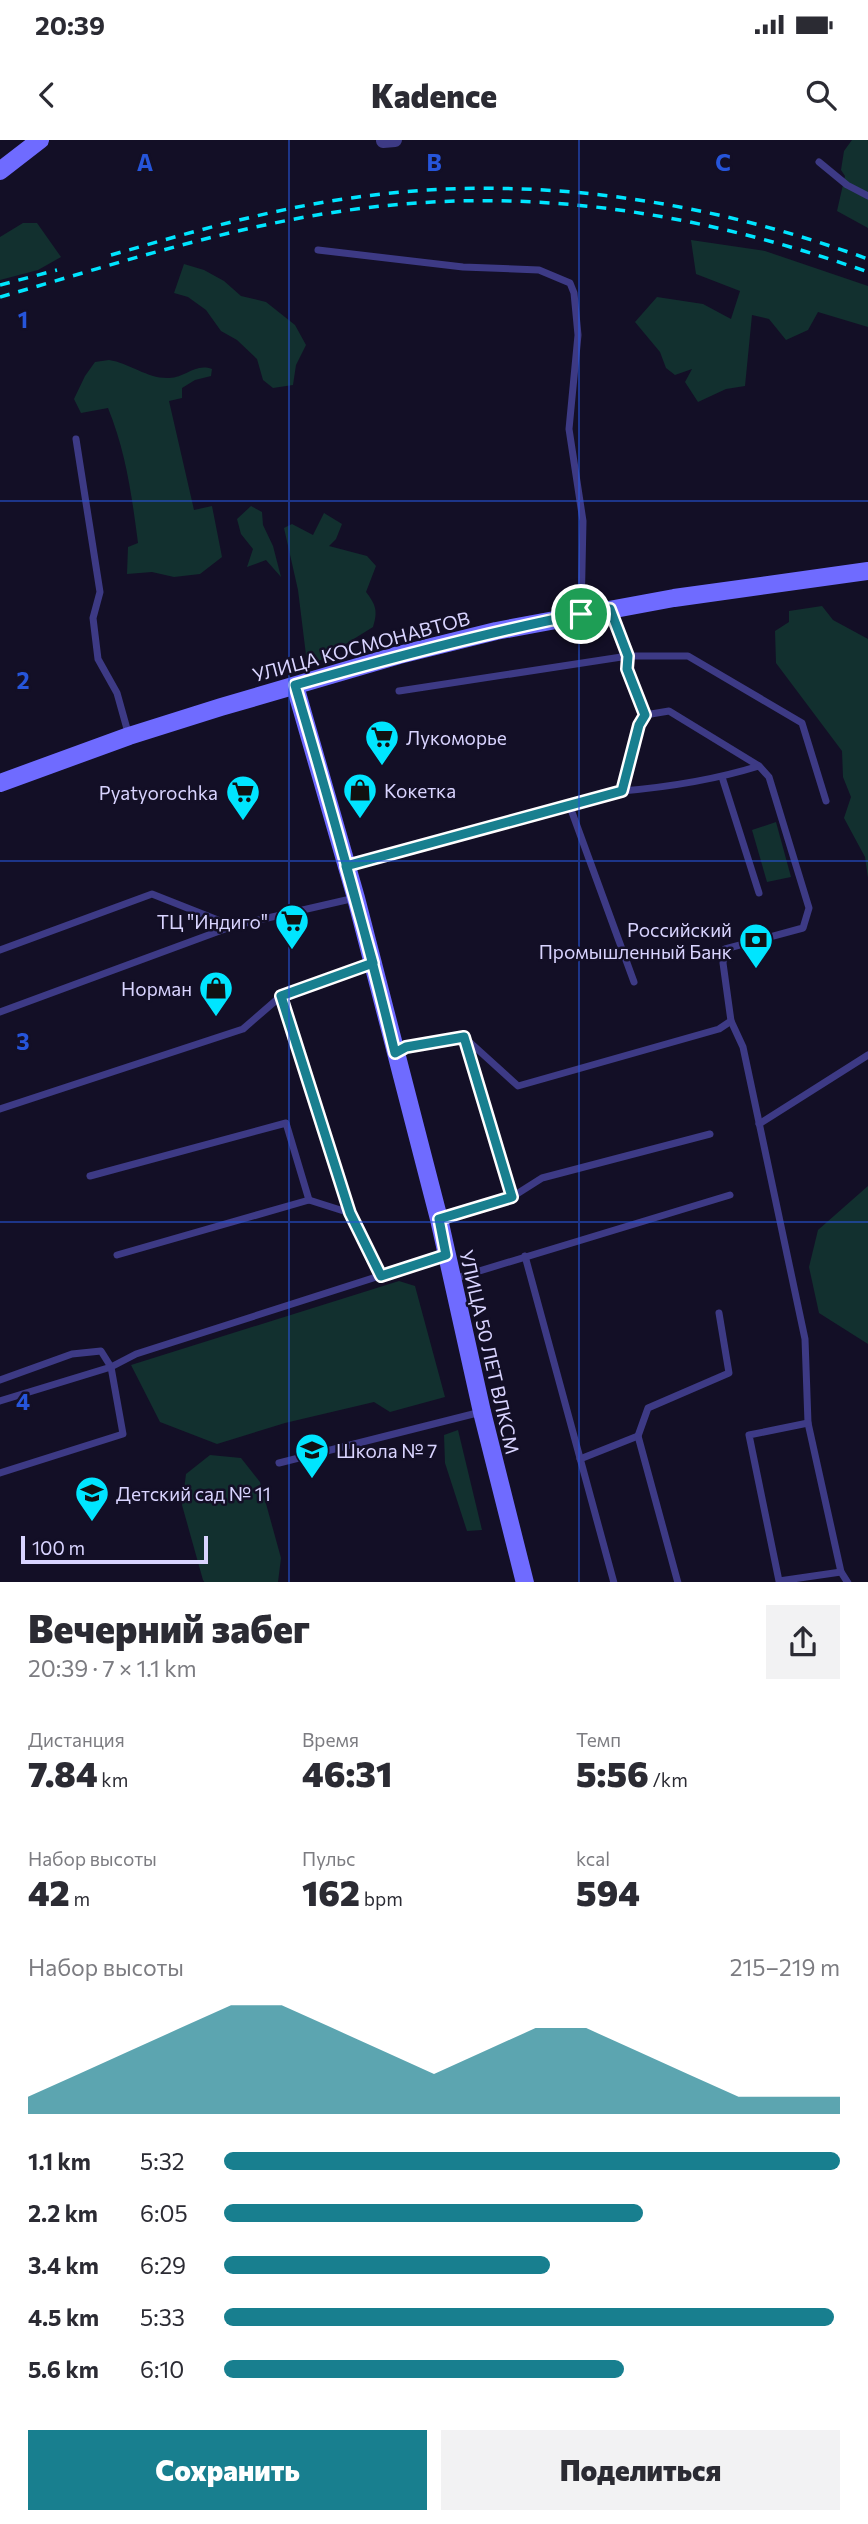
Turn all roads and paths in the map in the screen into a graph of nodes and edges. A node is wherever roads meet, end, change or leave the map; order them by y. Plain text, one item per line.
1 (40, 140) edge
2 (819, 162) dead end
3 (0, 171) edge
4 (868, 196) edge
5 (318, 250) dead end
6 (76, 439) dead end
7 (868, 571) edge
8 (610, 609) junction
9 (581, 614) junction
10 (628, 656) junction
11 (295, 685) junction
12 (399, 691) dead end
13 (645, 715) junction
14 (129, 736) junction
15 (759, 766) junction
16 (722, 777) junction
17 (0, 783) edge
18 (622, 791) junction
19 (825, 801) dead end
20 (569, 804) junction
21 (346, 866) junction
22 (759, 893) dead end
23 (356, 898) junction
24 (233, 926) junction
25 (0, 950) edge
26 (373, 963) junction
27 (634, 982) dead end
28 (281, 996) junction
29 (0, 1012) edge
30 (731, 1021) junction
31 (464, 1037) junction
32 (395, 1053) junction
33 (868, 1055) edge
34 (0, 1110) edge
35 (759, 1124) junction
36 (710, 1134) dead end
37 (90, 1176) dead end
38 (730, 1195) dead end
39 (512, 1197) junction
40 (309, 1200) junction
41 (350, 1213) junction
42 (439, 1219) junction
43 (117, 1255) dead end
44 (446, 1255) junction
45 (525, 1256) junction
46 (381, 1276) junction
47 (452, 1279) junction
48 (719, 1313) dead end
49 (111, 1367) junction
50 (0, 1380) edge
51 (0, 1401) edge
52 (482, 1412) junction
53 (808, 1423) junction
54 (638, 1436) junction
55 (580, 1458) junction
56 (279, 1463) dead end
57 (0, 1473) edge
58 (841, 1572) junction
59 (525, 1582) edge
60 (614, 1582) edge
61 (678, 1582) edge
62 (848, 1582) edge

1 - 3 street
2 - 4 lane
5 - 9 lane
6 - 14 lane
7 - 8 street, УЛИЦА КОСМОНАВТОВ
8 - 9 street, УЛИЦА КОСМОНАВТОВ
8 - 10 lane
9 - 11 street, УЛИЦА КОСМОНАВТОВ
10 - 12 lane
10 - 13 lane
10 - 19 lane
11 - 14 street, УЛИЦА КОСМОНАВТОВ
11 - 21 street, УЛИЦА 50 ЛЕТ ВЛКСМ
13 - 15 lane
13 - 18 lane
14 - 17 street, УЛИЦА КОСМОНАВТОВ
15 - 16 lane
15 - 30 lane
16 - 18 lane
16 - 22 lane
18 - 20 lane
20 - 21 lane
20 - 27 lane
21 - 23 street, УЛИЦА 50 ЛЕТ ВЛКСМ
23 - 24 lane
23 - 26 street, УЛИЦА 50 ЛЕТ ВЛКСМ
24 - 25 lane
24 - 29 lane
26 - 28 lane
26 - 32 street, УЛИЦА 50 ЛЕТ ВЛКСМ
28 - 34 lane
28 - 41 lane
30 - 31 lane
30 - 35 lane
31 - 32 lane
31 - 39 lane
32 - 42 street, УЛИЦА 50 ЛЕТ ВЛКСМ
33 - 35 lane
35 - 53 lane
36 - 39 lane
37 - 40 lane
38 - 45 lane
39 - 42 lane
40 - 41 lane
40 - 43 lane
41 - 46 lane
42 - 44 street, УЛИЦА 50 ЛЕТ ВЛКСМ
44 - 46 lane
44 - 47 street, УЛИЦА 50 ЛЕТ ВЛКСМ
45 - 47 lane
45 - 55 lane
46 - 49 lane
47 - 52 street, УЛИЦА 50 ЛЕТ ВЛКСМ
48 - 54 lane
49 - 50 lane
49 - 51 lane
49 - 57 lane
52 - 56 lane
52 - 59 street, УЛИЦА 50 ЛЕТ ВЛКСМ
53 - 58 lane
53 - 58 lane
54 - 55 lane
54 - 61 lane
55 - 60 lane
58 - 62 lane

